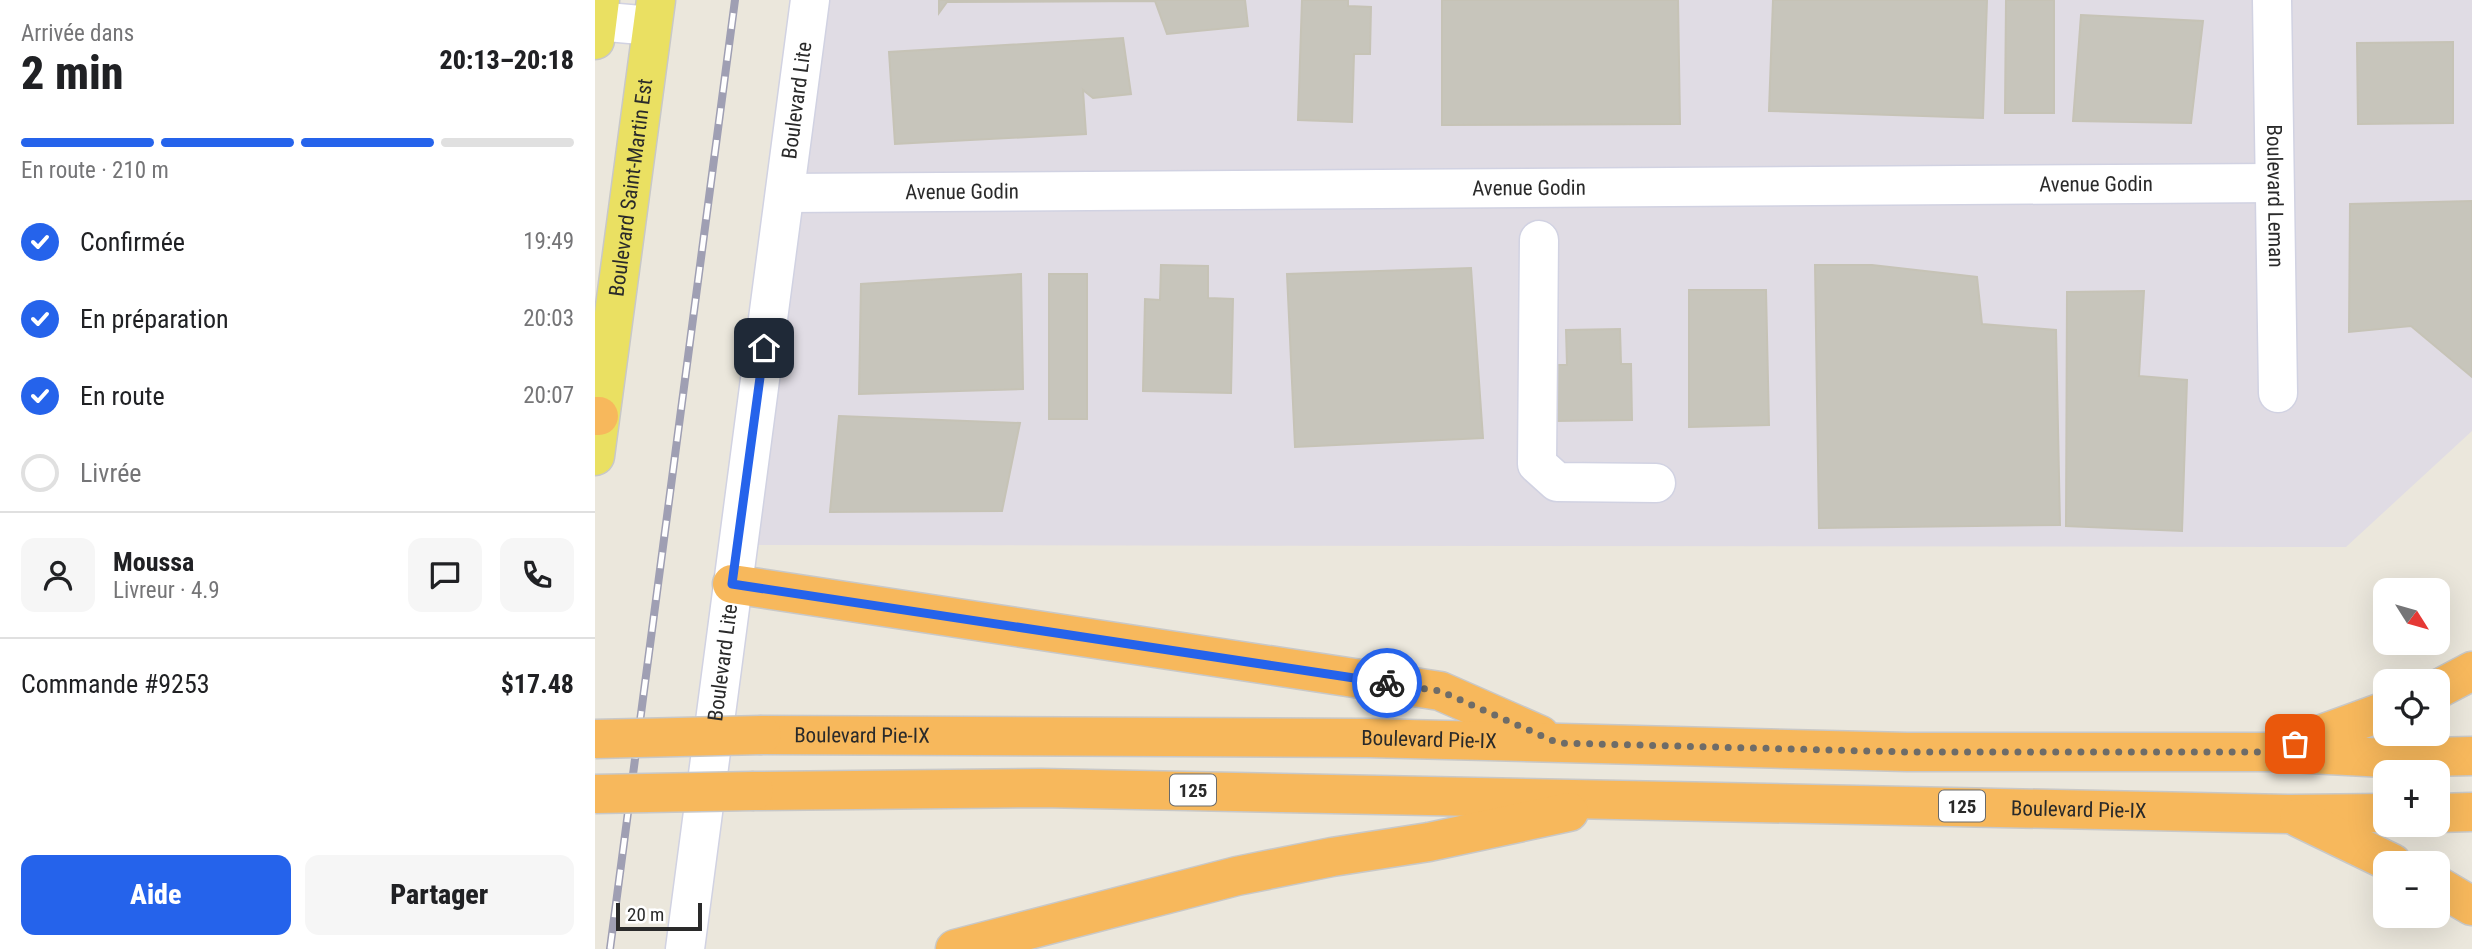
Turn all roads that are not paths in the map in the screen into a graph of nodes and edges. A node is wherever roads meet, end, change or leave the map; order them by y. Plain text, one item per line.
1 (810, 0) edge
2 (2272, 0) edge
3 (654, 13) edge
4 (597, 21) edge
5 (2274, 183) junction
6 (785, 193) junction
7 (1539, 240) dead end
8 (2278, 393) dead end
9 (597, 416) edge
10 (595, 456) edge
11 (1656, 483) dead end
12 (732, 584) junction
13 (2472, 671) edge
14 (2450, 683) edge
15 (2373, 715) edge
16 (595, 739) edge
17 (1558, 743) junction
18 (2272, 752) junction
19 (2472, 756) edge
20 (595, 794) edge
21 (1632, 799) junction
22 (2472, 812) edge
23 (2373, 813) edge
24 (2450, 813) edge
25 (2291, 814) junction
26 (2373, 854) edge
27 (2450, 893) edge
28 (2472, 906) edge
29 (685, 949) edge
30 (955, 949) edge

1 - 6 street, Boulevard Lite
2 - 5 street, Boulevard Leman
3 - 4 street
3 - 9 main road, Boulevard Saint-Martin Est
5 - 6 street, Avenue Godin
5 - 8 street, Boulevard Leman
6 - 12 street, Boulevard Lite
7 - 11 street
9 - 10 main road, Boulevard Saint-Martin Est
12 - 17 highway
12 - 29 street, Boulevard Lite
13 - 14 highway
15 - 18 highway
16 - 17 highway, Boulevard Pie-IX, bridge
17 - 18 highway, Boulevard Pie-IX
18 - 19 highway, Boulevard Pie-IX
20 - 21 highway, Boulevard Pie-IX / 125, bridge
21 - 25 highway, Boulevard Pie-IX / 125
21 - 30 highway
22 - 24 highway
23 - 25 highway, Boulevard Pie-IX
25 - 26 highway
27 - 28 highway

